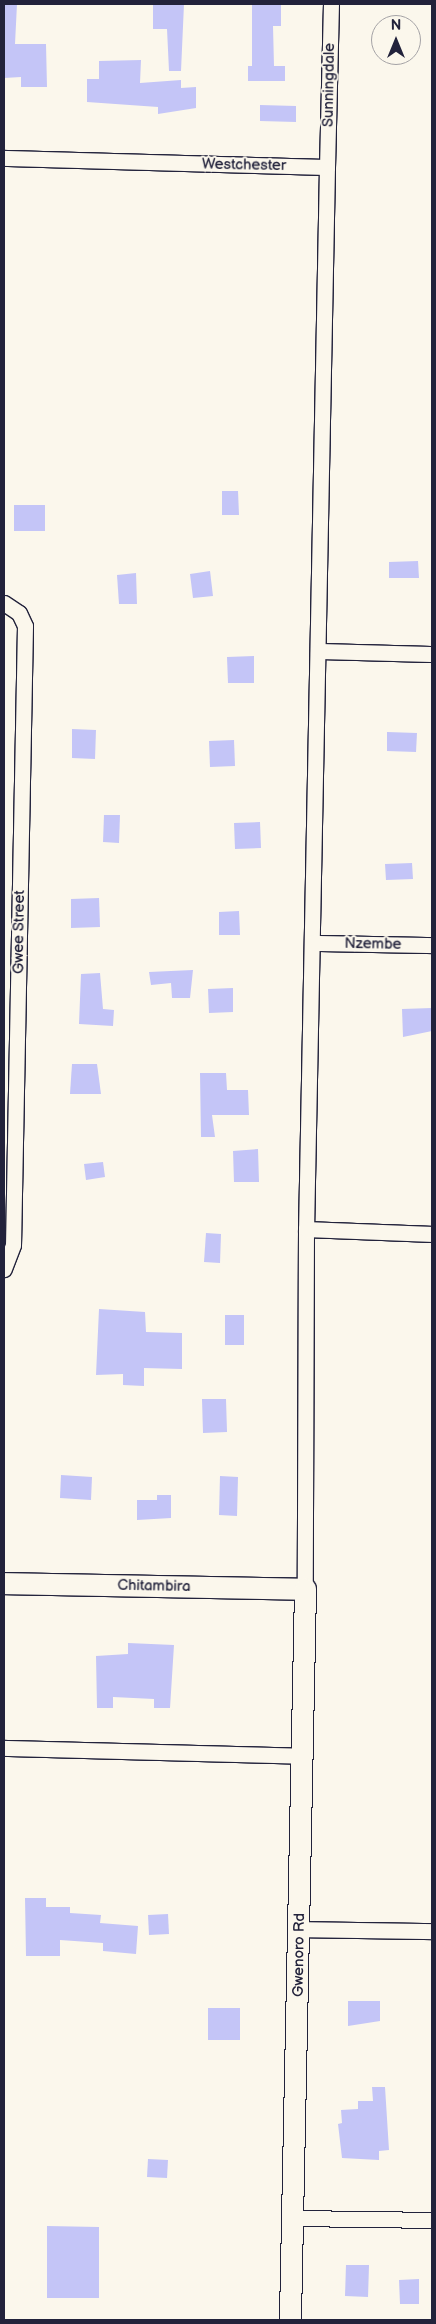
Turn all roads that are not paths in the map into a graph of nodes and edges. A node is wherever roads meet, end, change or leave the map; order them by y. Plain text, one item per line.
1 (331, 4) edge
2 (4, 158) edge
3 (327, 167) junction
4 (4, 603) edge
5 (318, 651) junction
6 (432, 654) edge
7 (313, 943) junction
8 (432, 945) edge
9 (306, 1229) junction
10 (432, 1234) edge
11 (4, 1269) edge
12 (4, 1583) edge
13 (305, 1589) junction
14 (4, 1748) edge
15 (304, 1756) junction
16 (299, 1929) junction
17 (432, 1931) edge
18 (294, 2218) junction
19 (432, 2220) edge
20 (290, 2320) edge

1 - 3 street, Sunningdale
2 - 3 street, Westchester
3 - 5 street
4 - 11 street, Gwee Street
5 - 6 street
5 - 7 street
7 - 8 street, Nzembe
7 - 9 street
9 - 10 street
9 - 13 street
12 - 13 street, Chitambira
13 - 15 street, Gwenoro Rd
14 - 15 street
15 - 16 street, Gwenoro Rd
16 - 17 street
16 - 18 street, Gwenoro Rd
18 - 19 street
18 - 20 street, Gwenoro Rd

